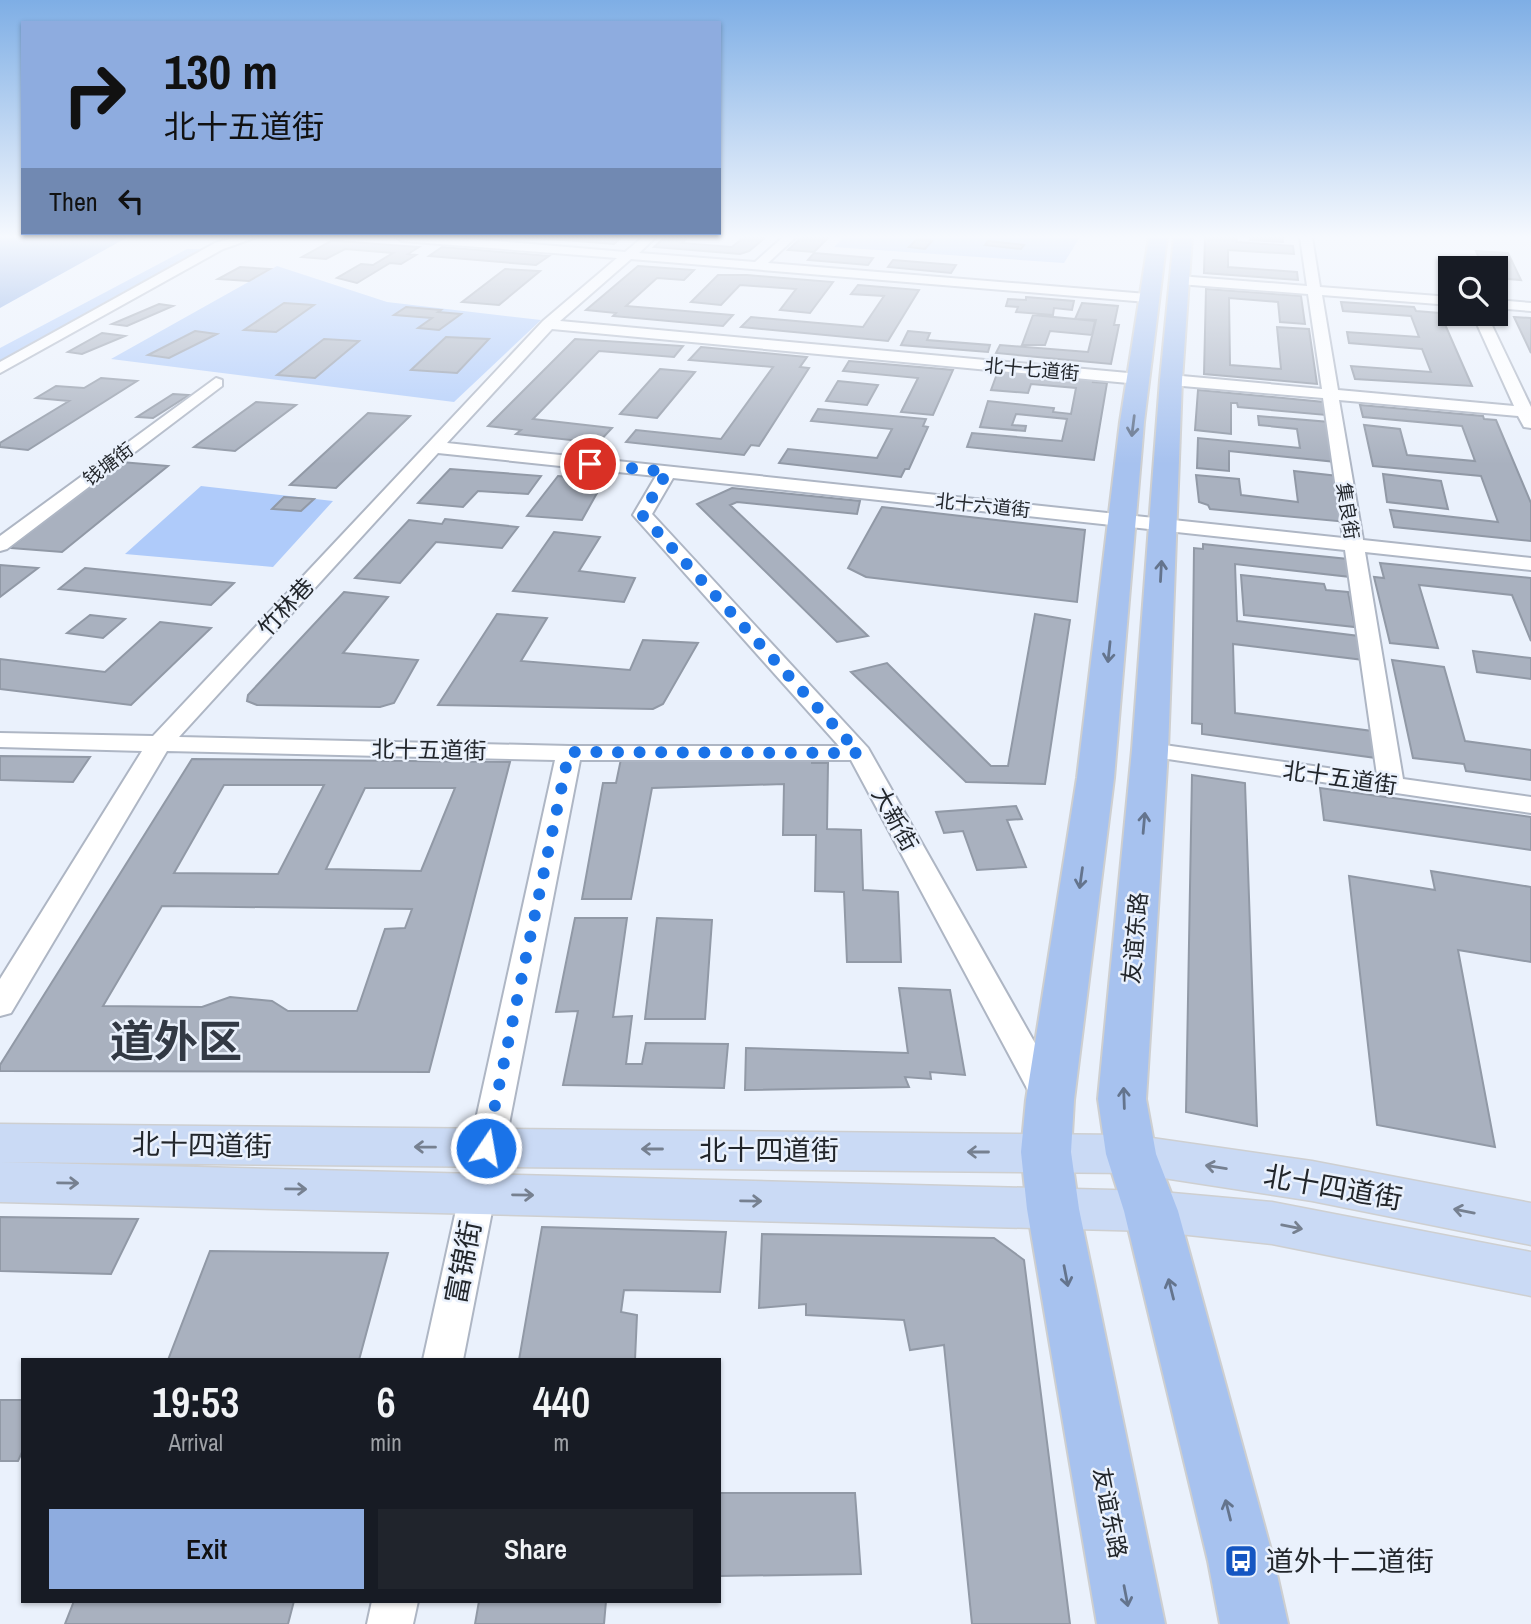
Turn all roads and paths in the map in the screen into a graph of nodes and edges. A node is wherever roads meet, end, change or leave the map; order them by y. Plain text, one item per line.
1 (99, 313) edge
2 (561, 313) edge
3 (1148, 313) edge
4 (1171, 313) edge
5 (1318, 313) edge
6 (548, 324) junction
7 (1485, 326) edge
8 (0, 368) edge
9 (1155, 379) junction
10 (216, 383) dead end
11 (1330, 394) junction
12 (1529, 416) edge
13 (434, 447) junction
14 (667, 472) junction
15 (1122, 519) junction
16 (1164, 524) junction
17 (0, 545) edge
18 (1353, 545) junction
19 (1531, 564) edge
20 (0, 740) edge
21 (158, 745) junction
22 (1150, 750) junction
23 (569, 752) junction
24 (859, 753) junction
25 (1391, 785) junction
26 (1531, 805) edge
27 (0, 1005) edge
28 (1050, 1100) junction
29 (0, 1143) edge
30 (486, 1148) junction
31 (1132, 1154) junction
32 (1049, 1180) junction
33 (0, 1182) edge
34 (477, 1194) junction
35 (1151, 1212) junction
36 (1531, 1224) edge
37 (1531, 1273) edge
38 (443, 1358) edge
39 (394, 1603) edge
40 (390, 1624) edge
41 (1131, 1624) edge
42 (1254, 1624) edge

1 - 8 street
2 - 6 street, 竹林巷
3 - 9 highway, 友谊东路
4 - 9 highway, 友谊东路
5 - 11 street, 集良街
6 - 9 street, 北十七道街
6 - 13 street, 竹林巷
7 - 12 street
9 - 11 street, 北十七道街
9 -> 15 highway, 友谊东路
9 - 16 highway, 友谊东路
10 - 17 street, 钱塘街
11 - 12 street, 北十七道街
11 - 18 street, 集良街
13 - 14 street, 北十六道街
13 - 21 street, 竹林巷
14 - 15 street, 北十六道街
14 - 24 street, 大新街
15 - 16 street, 北十六道街
15 -> 28 highway, 友谊东路
16 - 18 street, 北十六道街
22 -> 16 highway, 友谊东路
18 - 19 street, 北十六道街
18 - 25 street, 集良街
20 - 21 street, 北十五道街
21 - 23 street, 北十五道街
21 - 27 street, 竹林巷
22 - 25 street, 北十五道街
31 -> 22 highway, 友谊东路
23 - 24 street, 北十五道街
23 - 30 street, 富锦街
24 - 28 street, 大新街
25 - 26 street, 北十五道街
28 - 32 highway, 友谊东路
30 -> 29 main road, 北十四道街
32 -> 30 main road, 北十四道街
30 - 34 street, 富锦街
31 - 32 main road, 北十四道街
31 - 35 highway, 友谊东路
36 -> 31 main road, 北十四道街
34 -> 32 main road, 北十四道街
32 - 35 main road, 北十四道街
32 -> 41 highway, 友谊东路
33 -> 34 main road, 北十四道街
34 - 38 street, 富锦街
35 -> 37 main road, 北十四道街
42 -> 35 highway, 友谊东路
39 - 40 street

